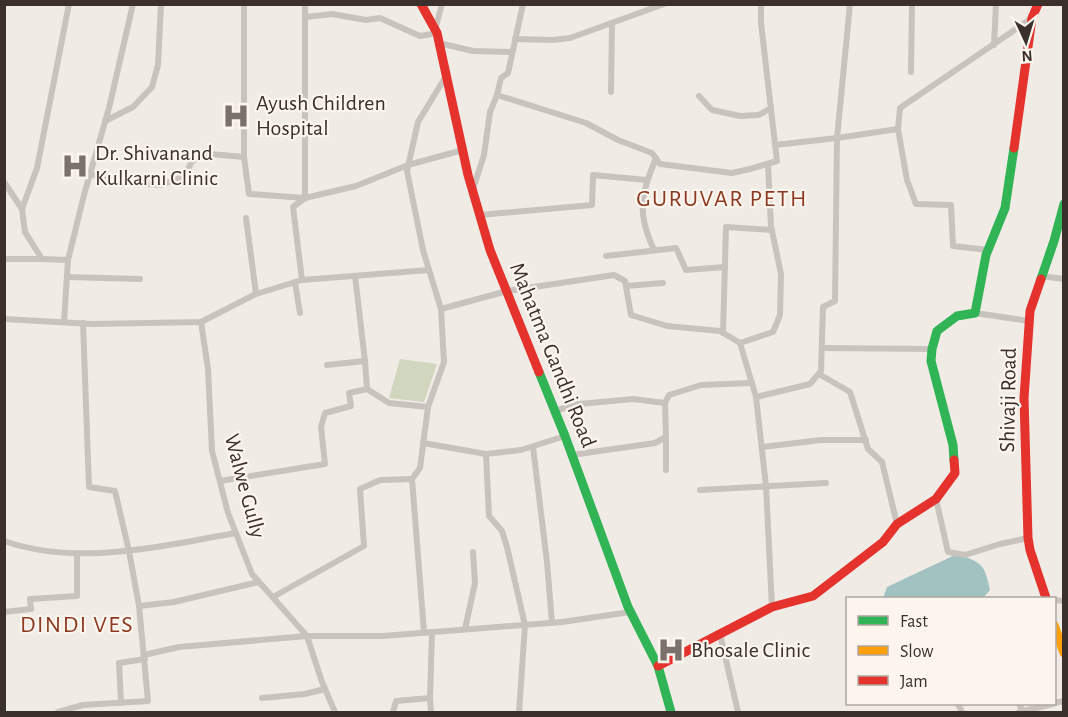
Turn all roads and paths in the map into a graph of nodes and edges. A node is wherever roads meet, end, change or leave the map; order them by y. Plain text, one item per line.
1 (69, 4) edge
2 (133, 4) edge
3 (161, 4) edge
4 (244, 4) edge
5 (305, 4) edge
6 (421, 4) edge
7 (442, 4) edge
8 (523, 4) edge
9 (664, 4) edge
10 (761, 4) edge
11 (850, 4) edge
12 (912, 4) edge
13 (996, 4) edge
14 (1038, 4) edge
15 (306, 17) junction
16 (1032, 18) junction
17 (612, 23) junction
18 (436, 31) junction
19 (515, 39) junction
20 (438, 43) junction
21 (994, 45) junction
22 (512, 51) junction
23 (911, 72) dead end
24 (446, 76) junction
25 (611, 92) dead end
26 (497, 95) junction
27 (699, 96) dead end
28 (771, 108) junction
29 (105, 121) junction
30 (898, 129) junction
31 (837, 138) junction
32 (775, 145) junction
33 (463, 150) junction
34 (244, 157) junction
35 (656, 158) junction
36 (768, 164) junction
37 (408, 165) junction
38 (90, 174) junction
39 (647, 180) junction
40 (4, 182) edge
41 (472, 190) junction
42 (305, 198) junction
43 (1064, 204) edge
44 (22, 209) junction
45 (480, 215) junction
46 (246, 218) dead end
47 (772, 230) junction
48 (1058, 241) edge
49 (654, 250) junction
50 (988, 250) junction
51 (606, 256) dead end
52 (4, 259) edge
53 (42, 259) junction
54 (68, 261) junction
55 (724, 267) junction
56 (429, 270) junction
57 (355, 276) junction
58 (1041, 276) junction
59 (67, 277) junction
60 (140, 279) dead end
61 (1064, 279) edge
62 (298, 281) junction
63 (663, 283) dead end
64 (626, 286) junction
65 (507, 291) junction
66 (256, 294) junction
67 (441, 309) junction
68 (300, 313) dead end
69 (975, 313) junction
70 (4, 319) edge
71 (1029, 321) junction
72 (64, 322) junction
73 (201, 322) junction
74 (83, 323) junction
75 (723, 333) junction
76 (740, 343) junction
77 (822, 348) junction
78 (932, 349) junction
79 (365, 361) junction
80 (327, 365) dead end
81 (819, 374) junction
82 (752, 383) junction
83 (367, 389) junction
84 (756, 397) junction
85 (665, 403) junction
86 (428, 407) junction
87 (555, 411) junction
88 (565, 436) junction
89 (666, 437) junction
90 (866, 440) junction
91 (423, 443) junction
92 (533, 447) junction
93 (762, 447) junction
94 (486, 454) junction
95 (572, 455) junction
96 (666, 470) dead end
97 (412, 479) junction
98 (220, 481) junction
99 (826, 483) dead end
100 (766, 486) junction
101 (700, 490) dead end
102 (936, 499) junction
103 (897, 524) junction
104 (236, 533) junction
105 (1028, 538) junction
106 (4, 541) edge
107 (129, 551) junction
108 (473, 552) dead end
109 (77, 553) junction
110 (259, 582) junction
111 (273, 597) junction
112 (1046, 597) edge
113 (139, 606) junction
114 (772, 607) junction
115 (4, 612) edge
116 (630, 612) junction
117 (552, 623) junction
118 (525, 625) junction
119 (465, 629) junction
120 (1056, 631) edge
121 (424, 632) junction
122 (432, 632) junction
123 (720, 634) junction
124 (308, 636) junction
125 (1064, 653) edge
126 (144, 657) junction
127 (658, 666) junction
128 (325, 689) junction
129 (262, 698) dead end
130 (430, 698) junction
131 (121, 703) junction
132 (90, 705) junction
133 (1047, 705) edge
134 (58, 712) edge
135 (93, 712) edge
136 (335, 712) edge
137 (393, 712) edge
138 (431, 712) edge
139 (520, 712) edge
140 (669, 712) edge
141 (738, 712) edge
142 (1022, 712) edge

1 - 44 street
2 - 29 street
3 - 29 street
4 - 34 street
5 - 15 street
6 - 18 main road, Mahatma Gandhi Road
7 - 18 street
8 - 19 street
9 - 17 street
10 - 28 street
11 - 31 street
12 - 23 street
13 - 21 street
14 - 16 main road
15 - 18 street
15 - 42 street
16 - 21 street
16 - 50 main road
17 - 19 street
17 - 25 street
18 - 20 main road, Mahatma Gandhi Road
19 - 22 street
20 - 22 street
20 - 24 main road, Mahatma Gandhi Road
21 - 30 street
22 - 26 street
24 - 33 main road, Mahatma Gandhi Road
24 - 37 street
26 - 35 street
26 - 41 street
27 - 28 street
28 - 32 street
29 - 38 street
30 - 31 street
30 - 50 street
31 - 32 street
31 - 77 street
32 - 36 street
33 - 37 street
33 - 41 main road, Mahatma Gandhi Road
34 - 38 street
34 - 42 street
35 - 36 street
35 - 39 street
36 - 47 street
37 - 42 street
37 - 56 street
38 - 54 street
39 - 45 street
39 - 49 street
40 - 44 street
41 - 45 main road, Mahatma Gandhi Road
42 - 62 street
43 - 48 main road, Shivaji Road
44 - 53 street
45 - 65 main road, Mahatma Gandhi Road
46 - 66 street
47 - 55 street
47 - 76 street
48 - 58 main road, Shivaji Road
49 - 51 street
49 - 55 street
50 - 69 main road
52 - 53 street
53 - 54 street
54 - 59 street
55 - 75 street
56 - 57 street
56 - 67 street
57 - 62 street
57 - 79 street
58 - 61 street
58 - 71 main road, Shivaji Road
59 - 60 street
59 - 72 street
62 - 66 street
62 - 68 street
63 - 64 street
64 - 65 street
64 - 75 street
65 - 67 street
65 - 87 main road, Mahatma Gandhi Road
66 - 73 street
67 - 86 street
69 - 71 street
69 - 78 main road
70 - 72 street
71 - 105 main road, Shivaji Road
72 - 74 street
73 - 74 street
73 - 98 street, Walwe Gully
74 - 107 street
75 - 76 street
76 - 82 street
77 - 78 street
77 - 81 street
78 - 102 main road
79 - 80 street
79 - 83 street
81 - 84 street
81 - 90 street
82 - 84 street
82 - 85 street
83 - 86 street
83 - 98 street
84 - 93 street
85 - 87 street
85 - 89 street
86 - 91 street
87 - 88 main road, Mahatma Gandhi Road
88 - 92 street
88 - 95 main road, Mahatma Gandhi Road
89 - 95 street
89 - 96 street
90 - 93 street
90 - 103 street
91 - 94 street
91 - 97 street
92 - 94 street
92 - 117 street
93 - 100 street
94 - 118 street
95 - 116 main road, Mahatma Gandhi Road
97 - 111 street
97 - 121 street
98 - 104 street, Walwe Gully
99 - 100 street
100 - 101 street
100 - 114 street
102 - 103 main road
102 - 105 street
103 - 114 main road
104 - 107 street
104 - 110 street, Walwe Gully
105 - 112 main road, Shivaji Road
106 - 109 street
107 - 109 street
107 - 113 street
108 - 119 street
109 - 115 street
110 - 111 street, Walwe Gully
110 - 113 street
111 - 124 street, Walwe Gully
113 - 126 street
114 - 123 main road
116 - 117 street
116 - 127 main road, Mahatma Gandhi Road
117 - 118 street
118 - 119 street
118 - 139 street
119 - 122 street
120 - 125 main road
121 - 122 street
121 - 124 street
122 - 130 street
123 - 127 main road
123 - 141 street
124 - 126 street
124 - 128 street
126 - 131 street
126 - 131 street
127 - 140 main road, Mahatma Gandhi Road
128 - 129 street
128 - 136 street
130 - 137 street
130 - 138 street
131 - 132 street
132 - 134 street
132 - 135 street
133 - 142 street

